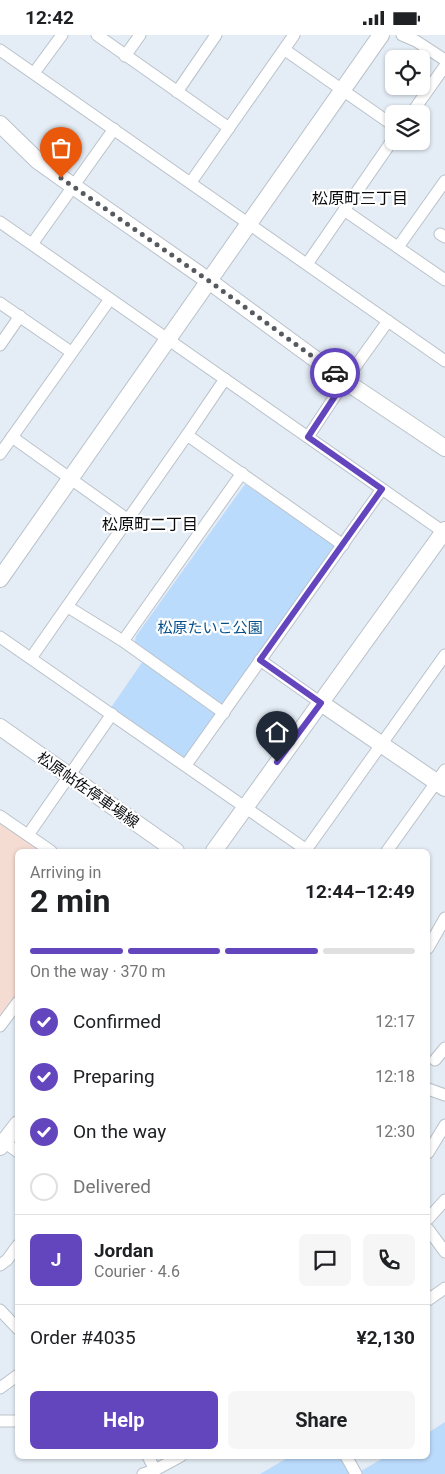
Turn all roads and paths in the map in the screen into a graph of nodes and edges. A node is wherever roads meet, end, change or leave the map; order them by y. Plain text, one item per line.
1 (62, 35) edge
2 (97, 35) edge
3 (140, 35) edge
4 (216, 35) edge
5 (294, 35) edge
6 (381, 35) edge
7 (402, 35) edge
8 (0, 50) edge
9 (286, 50) junction
10 (125, 56) junction
11 (445, 60) edge
12 (445, 66) edge
13 (34, 73) junction
14 (342, 91) junction
15 (176, 92) junction
16 (417, 105) edge
17 (385, 120) edge
18 (0, 124) edge
19 (229, 128) junction
20 (114, 129) junction
21 (386, 150) edge
22 (445, 181) edge
23 (191, 182) junction
24 (73, 187) junction
25 (344, 210) junction
26 (0, 222) edge
27 (248, 223) junction
28 (32, 244) junction
29 (398, 247) junction
30 (307, 264) junction
31 (445, 280) edge
32 (209, 281) junction
33 (110, 299) junction
34 (0, 303) edge
35 (20, 317) junction
36 (388, 321) junction
37 (168, 340) junction
38 (0, 345) edge
39 (72, 352) junction
40 (445, 361) edge
41 (225, 379) junction
42 (345, 381) junction
43 (187, 435) junction
44 (12, 437) junction
45 (308, 437) junction
46 (445, 448) edge
47 (0, 454) edge
48 (242, 473) junction
49 (70, 478) junction
50 (382, 489) junction
51 (128, 519) junction
52 (445, 532) edge
53 (343, 545) junction
54 (0, 579) edge
55 (68, 607) junction
56 (0, 637) edge
57 (123, 641) junction
58 (445, 655) edge
59 (31, 658) junction
60 (260, 660) junction
61 (321, 703) junction
62 (224, 713) junction
63 (112, 714) junction
64 (0, 727) edge
65 (382, 744) junction
66 (186, 765) junction
67 (69, 777) junction
68 (442, 780) edge
69 (244, 807) junction
70 (0, 816) edge
71 (28, 835) junction
72 (47, 849) edge
73 (173, 849) edge
74 (215, 849) edge
75 (304, 849) edge
76 (308, 849) edge
77 (389, 849) edge
78 (445, 918) edge
79 (430, 940) edge
80 (13, 1017) edge
81 (0, 1026) edge
82 (430, 1090) edge
83 (445, 1095) edge
84 (445, 1125) edge
85 (15, 1128) edge
86 (2, 1145) edge
87 (430, 1150) edge
88 (15, 1151) edge
89 (445, 1200) edge
90 (430, 1217) edge
91 (430, 1232) edge
92 (15, 1249) edge
93 (445, 1252) edge
94 (0, 1265) edge
95 (445, 1289) edge
96 (430, 1299) edge
97 (0, 1310) edge
98 (15, 1321) edge
99 (15, 1377) edge
100 (0, 1388) edge
101 (0, 1421) edge
102 (15, 1421) edge
103 (150, 1459) edge
104 (175, 1459) edge
105 (348, 1459) edge
106 (155, 1470) junction
107 (142, 1474) edge
108 (356, 1474) edge

1 - 13 street
2 - 10 street
3 - 10 street
4 - 15 street
5 - 9 street
6 - 14 street
7 - 11 street
8 - 13 street
9 - 14 street
9 - 19 street
10 - 15 street
12 - 16 street
13 - 20 street
14 - 17 street
14 - 27 street
15 - 19 street
18 - 24 street
19 - 23 street
20 - 23 street
20 - 24 street
21 - 25 street
22 - 29 street
23 - 27 street
24 - 28 street
24 - 32 street
25 - 29 street
25 - 30 street
26 - 28 street
27 - 30 street
27 - 32 street
28 - 33 street
29 - 31 street
30 - 36 street
32 - 37 street
32 - 42 street
33 - 37 street
33 - 39 street
34 - 35 street
35 - 38 street
35 - 39 street
36 - 40 street
36 - 42 street
37 - 41 street
37 - 49 street
39 - 44 street
41 - 43 street
41 - 45 street
42 - 45 street
42 - 46 street
43 - 48 street
43 - 51 street
44 - 47 street
44 - 49 street
45 - 50 street
48 - 53 street
48 - 57 street
49 - 51 street
49 - 54 street
50 - 52 street
50 - 53 street
51 - 55 street
52 - 61 street
53 - 60 street
55 - 57 street
55 - 59 street
56 - 59 street
57 - 62 street
58 - 65 street
59 - 63 street
60 - 61 street
60 - 62 street
61 - 65 street
61 - 69 street
62 - 66 street
63 - 66 street
63 - 67 street
64 - 67 street, 松原帖佐停車場線
65 - 68 street
65 - 76 street
66 - 69 street
67 - 71 street
67 - 73 street, 松原帖佐停車場線
68 - 77 street
69 - 74 street
69 - 75 street
70 - 71 street
71 - 72 street
78 - 79 street
80 - 81 street
82 - 83 street
84 - 87 street
85 - 86 street
86 - 88 street
89 - 90 street
91 - 93 street
92 - 94 street
95 - 96 street
97 - 98 street
99 - 100 street
101 - 102 street
103 - 106 street
104 - 106 street
105 - 108 street
106 - 107 street

